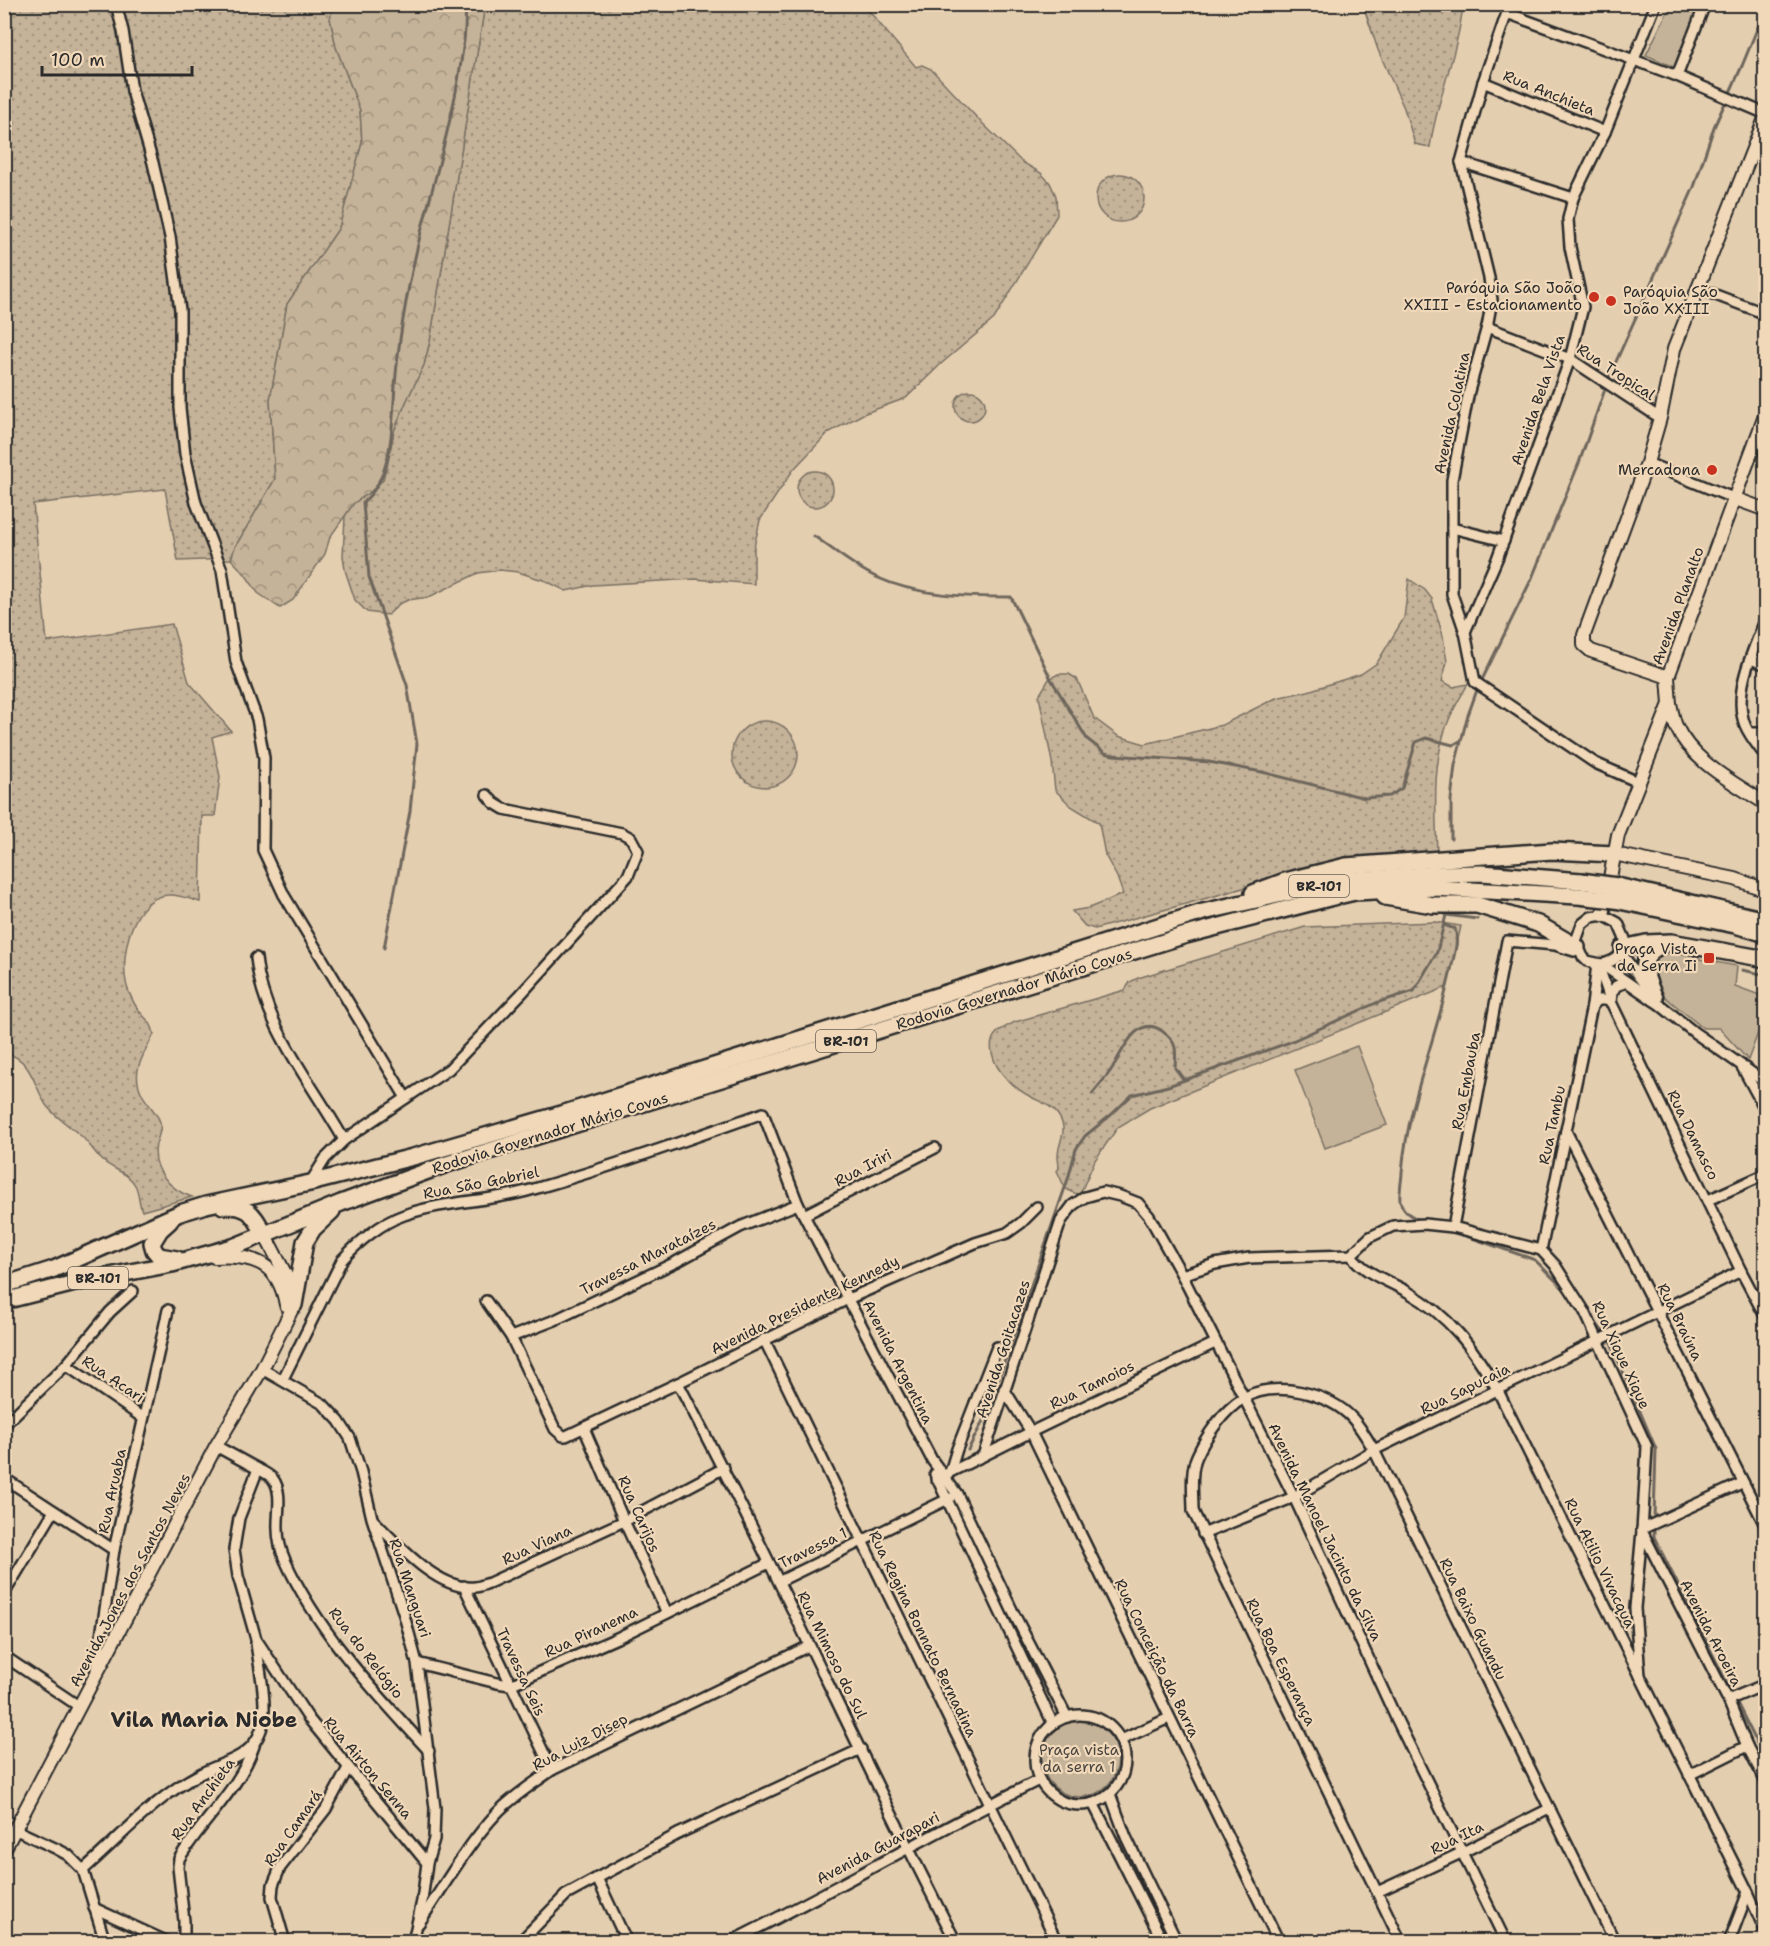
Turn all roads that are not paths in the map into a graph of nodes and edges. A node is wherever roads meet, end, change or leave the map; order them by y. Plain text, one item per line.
1 (116, 4) edge
2 (1656, 4) edge
3 (1705, 4) edge
4 (1509, 9) edge
5 (1635, 60) junction
6 (1677, 76) junction
7 (1483, 82) junction
8 (1766, 115) edge
9 (1605, 132) junction
10 (1461, 162) junction
11 (1573, 198) junction
12 (1697, 288) junction
13 (1766, 314) edge
14 (1487, 327) junction
15 (1570, 359) junction
16 (1766, 413) edge
17 (1660, 418) junction
18 (1647, 463) junction
19 (1733, 498) junction
20 (1766, 510) edge
21 (1452, 528) junction
22 (1504, 541) junction
23 (1766, 618) edge
24 (1465, 632) junction
25 (1751, 659) junction
26 (1766, 665) edge
27 (1668, 677) junction
28 (1670, 704) junction
29 (1660, 732) junction
30 (1749, 733) junction
31 (1766, 733) edge
32 (1687, 744) junction
33 (1766, 757) edge
34 (1638, 782) junction
35 (487, 795) dead end
36 (1766, 804) edge
37 (1614, 854) junction
38 (1436, 874) junction
39 (1580, 888) junction
40 (1766, 890) edge
41 (1355, 892) junction
42 (1616, 893) junction
43 (1603, 915) junction
44 (1766, 920) edge
45 (1766, 934) edge
46 (1671, 942) junction
47 (1578, 949) junction
48 (1622, 951) junction
49 (256, 958) dead end
50 (1766, 959) edge
51 (1599, 964) junction
52 (1627, 982) junction
53 (1657, 1001) junction
54 (1611, 1002) junction
55 (1592, 1006) junction
56 (1741, 1065) junction
57 (1766, 1083) edge
58 (406, 1098) junction
59 (1766, 1111) edge
60 (763, 1113) joint
61 (1566, 1131) junction
62 (344, 1140) junction
63 (935, 1148) dead end
64 (1578, 1155) junction
65 (1560, 1158) junction
66 (1766, 1174) edge
67 (310, 1183) junction
68 (1708, 1200) junction
69 (341, 1203) junction
70 (798, 1204) junction
71 (206, 1205) junction
72 (1073, 1205) joint
73 (1037, 1207) dead end
74 (180, 1213) junction
75 (804, 1215) junction
76 (1453, 1227) junction
77 (265, 1235) junction
78 (1540, 1250) junction
79 (1351, 1255) junction
80 (192, 1259) junction
81 (1741, 1271) junction
82 (1182, 1275) junction
83 (4, 1286) edge
84 (133, 1291) dead end
85 (848, 1299) junction
86 (4, 1301) edge
87 (486, 1301) dead end
88 (294, 1305) junction
89 (168, 1310) dead end
90 (1659, 1312) junction
91 (1766, 1318) edge
92 (285, 1324) junction
93 (511, 1338) junction
94 (764, 1340) junction
95 (1600, 1341) junction
96 (1215, 1343) junction
97 (997, 1347) dead end
98 (66, 1365) junction
99 (262, 1369) junction
100 (283, 1379) junction
101 (678, 1383) junction
102 (1004, 1389) junction
103 (1497, 1389) junction
104 (1243, 1398) junction
105 (143, 1418) junction
106 (4, 1425) edge
107 (584, 1428) junction
108 (1030, 1432) junction
109 (216, 1446) junction
110 (1374, 1450) junction
111 (983, 1456) junction
112 (724, 1468) junction
113 (258, 1469) junction
114 (944, 1475) junction
115 (4, 1478) edge
116 (1742, 1483) junction
117 (957, 1494) junction
118 (1294, 1497) junction
119 (946, 1500) junction
120 (54, 1511) junction
121 (372, 1518) junction
122 (624, 1521) junction
123 (1766, 1527) edge
124 (1642, 1530) junction
125 (1203, 1534) junction
126 (861, 1541) junction
127 (114, 1550) junction
128 (769, 1563) junction
129 (780, 1581) junction
130 (464, 1586) junction
131 (4, 1594) edge
132 (667, 1612) junction
133 (256, 1639) junction
134 (809, 1646) junction
135 (4, 1656) edge
136 (417, 1663) junction
137 (1640, 1676) junction
138 (95, 1681) junction
139 (1766, 1684) edge
140 (510, 1685) junction
141 (1734, 1698) junction
142 (80, 1707) junction
143 (1067, 1717) junction
144 (1170, 1718) junction
145 (1053, 1724) junction
146 (1121, 1740) junction
147 (254, 1746) junction
148 (1747, 1746) junction
149 (861, 1749) junction
150 (429, 1751) junction
151 (348, 1768) junction
152 (552, 1770) junction
153 (1689, 1775) junction
154 (1040, 1780) junction
155 (1766, 1782) edge
156 (1110, 1794) junction
157 (990, 1803) junction
158 (1093, 1803) junction
159 (1549, 1809) junction
160 (16, 1830) junction
161 (4, 1850) edge
162 (909, 1850) junction
163 (1461, 1853) junction
164 (427, 1863) junction
165 (83, 1870) junction
166 (597, 1878) junction
167 (1377, 1892) junction
168 (1748, 1892) junction
169 (94, 1908) junction
170 (417, 1926) junction
171 (1766, 1933) edge
172 (1275, 1940) edge
173 (105, 1941) edge
174 (168, 1941) edge
175 (184, 1941) edge
176 (285, 1941) edge
177 (414, 1941) edge
178 (520, 1941) edge
179 (627, 1941) edge
180 (730, 1941) edge
181 (956, 1941) edge
182 (1058, 1941) edge
183 (1163, 1941) edge
184 (1177, 1941) edge
185 (1401, 1941) edge
186 (1506, 1941) edge
187 (1615, 1941) edge
188 (1729, 1941) edge

1 - 58 street
2 - 5 street, Avenida Bela Vista
3 - 6 street
4 - 5 street
4 - 7 street, Avenida Colatina
5 - 6 street
5 - 9 street, Avenida Bela Vista
6 - 8 street
7 - 9 street, Rua Anchieta
7 - 10 street, Avenida Colatina
8 - 12 street
9 - 11 street, Avenida Bela Vista
10 - 11 street
10 - 14 street, Avenida Colatina
11 - 15 street, Avenida Bela Vista
12 - 13 street
12 - 17 street
14 - 15 street, Rua Tropical
14 - 21 street, Avenida Colatina
15 - 17 street, Rua Tropical
15 - 22 street, Avenida Bela Vista
16 - 19 street, Avenida Planalto
17 - 18 street
18 - 19 street
18 - 27 street
19 - 20 street
19 - 27 street, Avenida Planalto
21 - 22 street
21 - 24 street, Avenida Colatina
22 - 24 street, Avenida Bela Vista
23 - 25 street
24 - 34 street, Avenida Colatina
25 - 26 street
25 - 30 street
27 - 28 street, Avenida Planalto
28 - 29 street, Avenida Planalto
28 - 32 street
29 - 32 street
29 - 34 street, Avenida Planalto
30 - 31 street
30 - 33 street
32 - 36 street
34 - 37 street, Avenida Planalto
35 - 58 street
37 - 38 main road
37 - 40 street
37 - 43 street, Avenida Planalto
38 - 39 main road, Rodovia Governador Mário Covas / BR-101
38 - 39 main road, Rodovia Governador Mário Covas / BR-101
38 - 41 main road, Rodovia Governador Mário Covas / BR-101
38 - 67 main road, Rodovia Governador Mário Covas / BR-101
39 - 42 main road, Rodovia Governador Mário Covas / BR-101, bridge
41 - 47 main road
41 - 69 main road, Rodovia Governador Mário Covas / BR-101
42 - 44 main road, Rodovia Governador Mário Covas / BR-101
42 - 45 main road, Rodovia Governador Mário Covas / BR-101
43 - 47 street
43 - 48 street
46 - 48 main road
46 - 50 main road
46 - 53 main road
47 - 51 street
47 - 76 street, Rua Embauba
48 - 51 street
48 - 53 street
49 - 62 street
51 - 52 street
51 - 54 street, Rua Damasco
51 - 55 street, Rua Tambu
52 - 53 street
52 - 54 street
53 - 56 street
54 - 55 street
54 - 68 street, Rua Damasco
55 - 61 street, Rua Tambu
56 - 57 street
56 - 59 street
58 - 62 street
60 - 70 street, Avenida Argentina
60 - 100 street, Rua São Gabriel
61 - 64 street, Rua Braúna
61 - 65 street, Rua Tambu
62 - 67 street
63 - 75 street, Rua Iriri
64 - 65 street
64 - 90 street, Rua Braúna
65 - 78 street, Rua Tambu
66 - 68 street
67 - 71 main road, Rodovia Governador Mário Covas / BR-101
68 - 81 street, Rua Damasco
69 - 77 main road, Rodovia Governador Mário Covas / BR-101
69 - 88 main road
70 - 75 street, Avenida Argentina
70 - 93 street, Travessa Marataízes
71 - 74 main road, Rodovia Governador Mário Covas / BR-101
71 - 77 main road
72 - 82 street, Avenida Manoel Jacinto da Silva
72 - 102 street, Avenida Goitacazes
73 - 85 street, Avenida Presidente Kennedy
74 - 80 main road
74 - 83 main road, Rodovia Governador Mário Covas / BR-101
75 - 85 street, Avenida Argentina
76 - 78 street
76 - 79 street
77 - 80 main road, Rodovia Governador Mário Covas / BR-101
77 - 88 street
78 - 95 street, Rua Xique Xique
79 - 82 street
79 - 103 street, Rua Atilio Vivacqua
80 - 86 main road, Rodovia Governador Mário Covas / BR-101
80 - 92 street
81 - 90 street, Rua Sapucaia
81 - 91 street, Rua Damasco
82 - 96 street, Avenida Manoel Jacinto da Silva
84 - 98 street
85 - 94 street, Avenida Presidente Kennedy
85 - 114 street, Avenida Argentina
87 - 93 street
88 - 92 street, Avenida Jones dos Santos Neves
89 - 105 street, Rua Aruaba
90 - 95 street, Rua Sapucaia
90 - 116 street, Rua Braúna
92 - 99 street, Avenida Jones dos Santos Neves
93 - 107 street, Avenida Presidente Kennedy
94 - 101 street, Avenida Presidente Kennedy
94 - 126 street, Rua Regina Bonnato Bernadina
95 - 103 street, Rua Sapucaia
95 - 124 street, Rua Xique Xique
96 - 104 street, Avenida Manoel Jacinto da Silva
96 - 108 street, Rua Tamoios
97 - 114 street
98 - 105 street, Rua Acari
98 - 106 street
99 - 100 street, Rua Manguari
99 - 109 street, Avenida Jones dos Santos Neves
100 - 121 street, Rua Manguari
101 - 107 street, Avenida Presidente Kennedy
101 - 112 street, Rua Mimoso do Sul
102 - 108 street, Rua Conceição da Barra
102 - 111 street, Avenida Goitacazes
103 - 110 street, Rua Sapucaia
103 - 137 street, Rua Atilio Vivacqua
104 - 110 street, Rua Baixo Guandu
104 - 118 street, Avenida Manoel Jacinto da Silva
104 - 125 street, Rua Boa Esperança
105 - 127 street, Rua Aruaba
107 - 122 street, Rua Carijos
108 - 111 street, Rua Tamoios
108 - 144 street, Rua Conceição da Barra
109 - 113 street, Rua do Relógio
109 - 138 street, Avenida Jones dos Santos Neves
110 - 118 street, Rua Sapucaia
110 - 159 street, Rua Baixo Guandu
111 - 114 street
112 - 122 street, Rua Viana
112 - 128 street, Rua Mimoso do Sul
113 - 133 street, Rua Airton Senna
113 - 150 street, Rua do Relógio
114 - 117 street, Avenida Argentina
114 - 119 street, Avenida Argentina
115 - 120 street
116 - 123 street, Rua Braúna
116 - 124 street
117 - 119 street, Travessa 1
117 - 143 street, Avenida Argentina
118 - 125 street, Rua Sapucaia
118 - 163 street, Avenida Manoel Jacinto da Silva
119 - 126 street, Travessa 1
119 - 145 street, Avenida Argentina
120 - 127 street
120 - 131 street
121 - 130 street
121 - 136 street, Rua Manguari
122 - 130 street, Rua Viana
122 - 132 street, Rua Carijos
124 - 137 street, Rua Xique Xique
124 - 141 street, Avenida Aroeira
125 - 167 street, Rua Boa Esperança
126 - 129 street, Travessa 1
126 - 157 street, Rua Regina Bonnato Bernadina
127 - 138 street, Rua Aruaba
128 - 129 street, Rua Mimoso do Sul
128 - 132 street, Rua Piranema
129 - 134 street, Rua Mimoso do Sul
130 - 140 street, Travessa Seis
132 - 140 street, Rua Piranema
133 - 147 street, Rua Anchieta
133 - 151 street, Rua Airton Senna
134 - 149 street, Rua Mimoso do Sul
134 - 152 street, Rua Luiz Disep
135 - 142 street
136 - 140 street
136 - 150 street, Rua Manguari
137 - 153 street, Rua Atilio Vivacqua
138 - 142 street, Avenida Jones dos Santos Neves
139 - 141 street
140 - 152 street, Travessa Seis
141 - 148 street, Avenida Aroeira
142 - 160 street, Avenida Jones dos Santos Neves
143 - 145 street
143 - 146 street
144 - 146 street
144 - 172 street, Rua Conceição da Barra
145 - 154 street
146 - 156 street
147 - 165 street
147 - 175 street, Rua Anchieta
148 - 153 street
148 - 155 street, Avenida Aroeira
149 - 162 street, Rua Mimoso do Sul
149 - 166 street
150 - 164 street, Rua Manguari
151 - 164 street, Rua Airton Senna
151 - 176 street, Rua Camará
152 - 170 street, Rua Luiz Disep
153 - 168 street, Rua Atilio Vivacqua
154 - 157 street, Avenida Guarapari
154 - 158 street
156 - 158 street
156 - 184 street
157 - 162 street, Avenida Guarapari
157 - 182 street, Rua Regina Bonnato Bernadina
158 - 183 street
159 - 163 street, Rua Ita
159 - 187 street, Rua Baixo Guandu
160 - 161 street, Avenida Jones dos Santos Neves
160 - 165 street
162 - 180 street, Avenida Guarapari
162 - 181 street, Rua Mimoso do Sul
163 - 167 street, Rua Ita
163 - 186 street, Avenida Manoel Jacinto da Silva
164 - 170 street
165 - 169 street
166 - 178 street
166 - 179 street
167 - 185 street, Rua Boa Esperança
168 - 171 street, Rua Atilio Vivacqua
168 - 188 street
169 - 173 street
169 - 174 street
170 - 177 street

